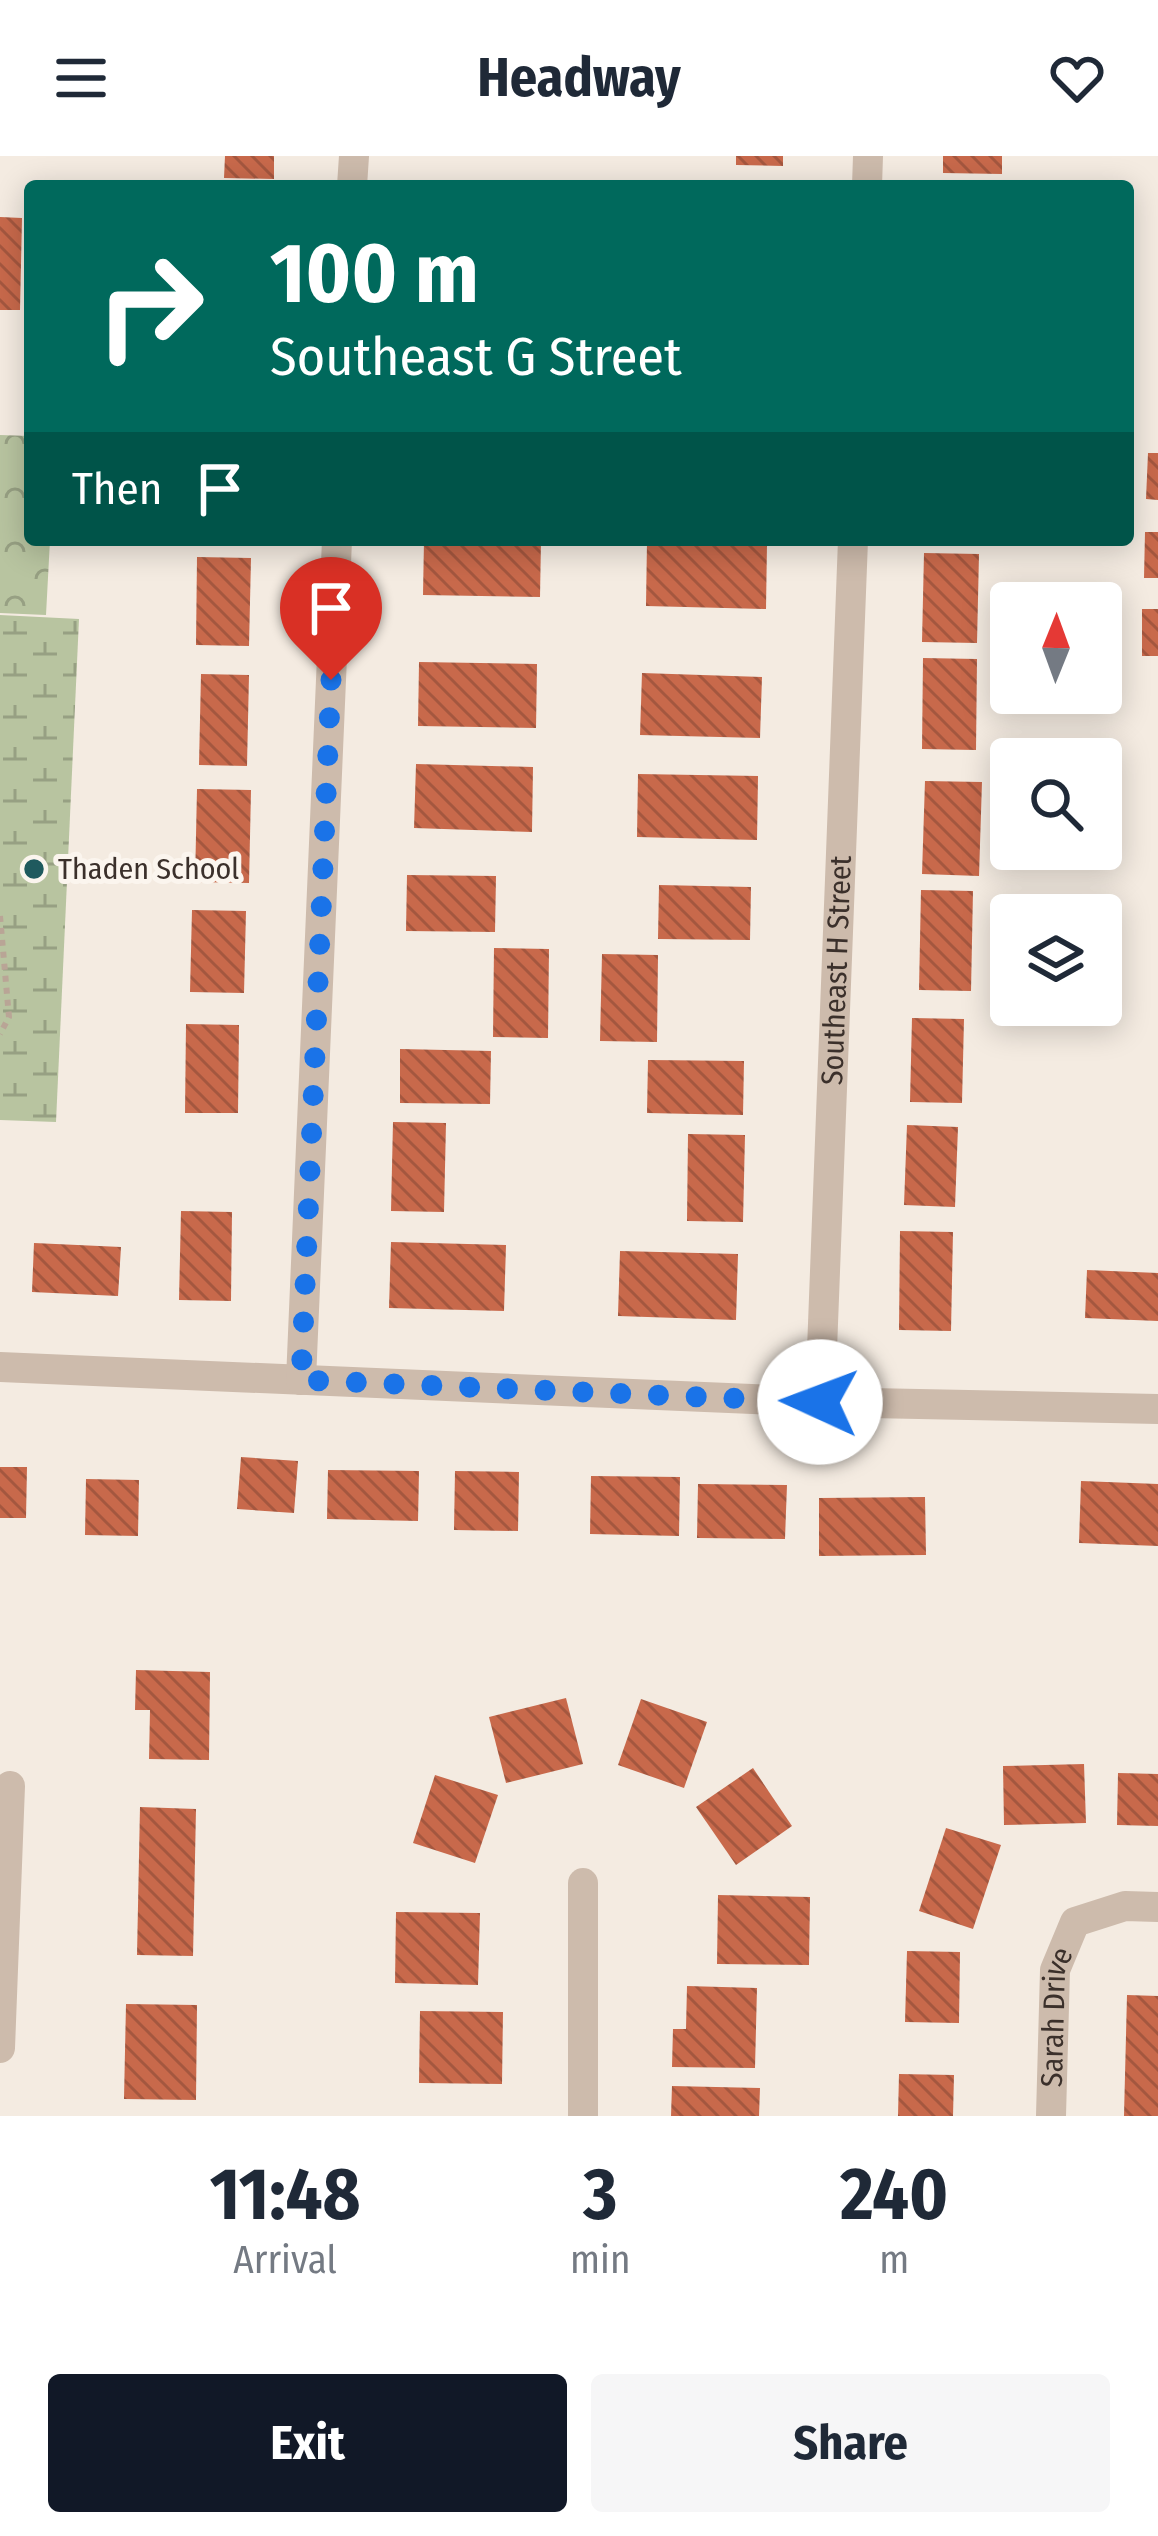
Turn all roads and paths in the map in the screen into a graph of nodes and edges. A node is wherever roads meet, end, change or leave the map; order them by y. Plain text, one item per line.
1 (337, 546) edge
2 (853, 546) edge
3 (0, 916) edge
4 (0, 1034) edge
5 (0, 1367) edge
6 (301, 1380) junction
7 (820, 1402) junction
8 (1158, 1409) edge
9 (10, 1786) dead end
10 (583, 1883) dead end
11 (1158, 1907) edge
12 (0, 2048) edge
13 (583, 2116) edge
14 (1051, 2116) edge

1 - 6 street
2 - 7 street, Southeast H Street
3 - 4 path
5 - 6 street
6 - 7 street
7 - 8 street
9 - 12 street
10 - 13 street
11 - 14 street, Sarah Drive

